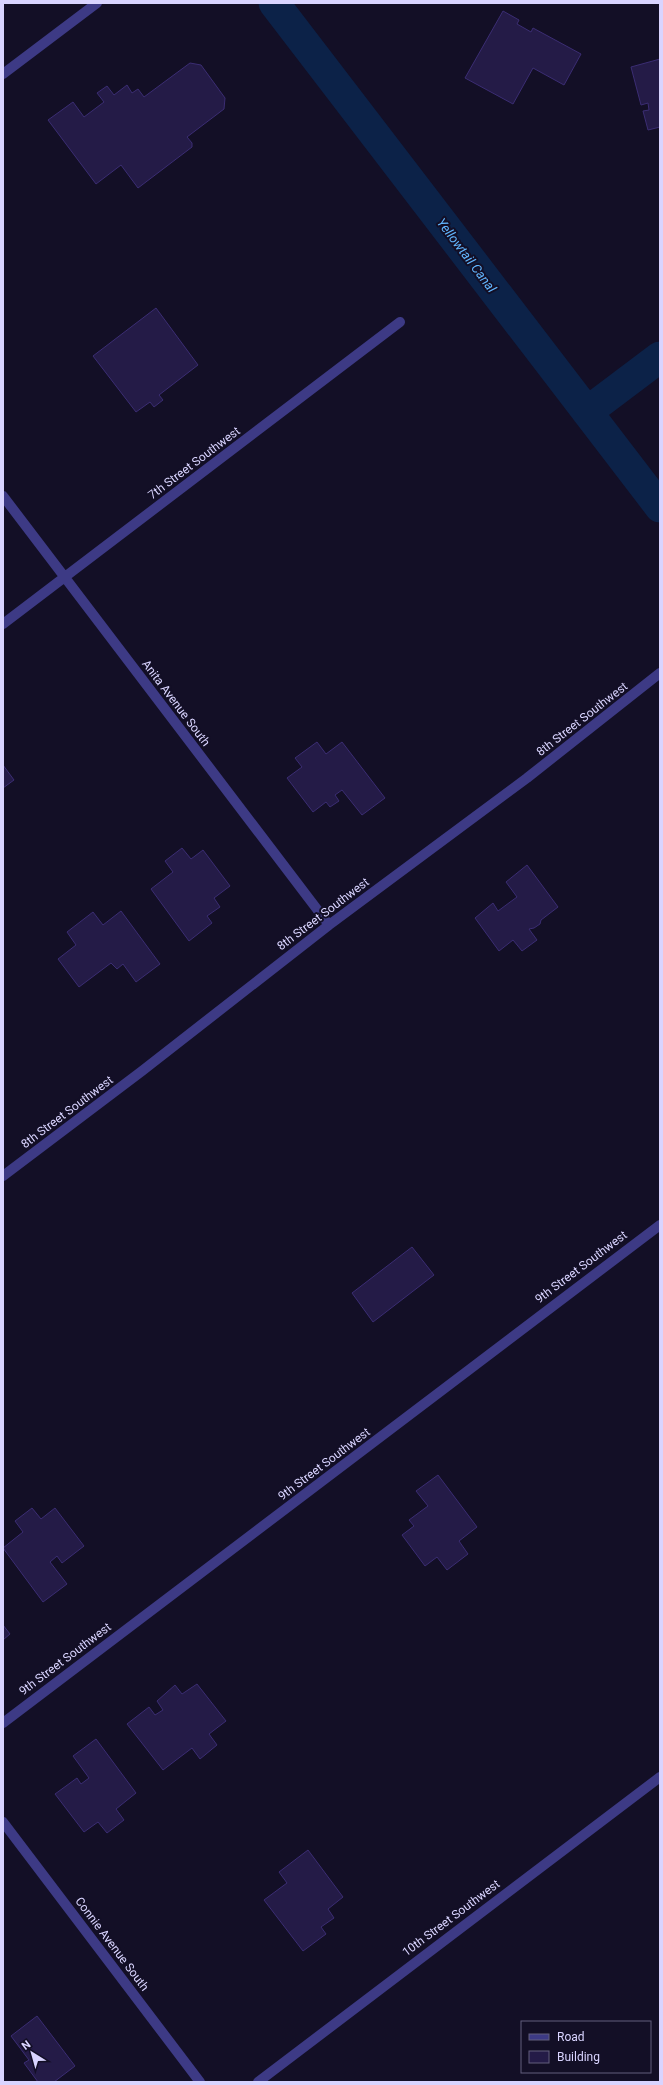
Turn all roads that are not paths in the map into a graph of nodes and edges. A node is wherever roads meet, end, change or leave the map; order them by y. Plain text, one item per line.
1 (97, 3) edge
2 (3, 74) edge
3 (400, 322) dead end
4 (3, 496) edge
5 (65, 577) junction
6 (3, 624) edge
7 (660, 673) edge
8 (329, 925) junction
9 (3, 1176) edge
10 (660, 1225) edge
11 (3, 1723) edge
12 (660, 1777) edge
13 (3, 1822) edge
14 (200, 2082) edge
15 (258, 2082) edge

1 - 2 street
3 - 5 street, 7th Street Southwest
4 - 5 street, Anita Avenue South
5 - 6 street, 7th Street Southwest
5 - 8 street, Anita Avenue South
7 - 8 street, 8th Street Southwest
8 - 9 street, 8th Street Southwest
10 - 11 street, 9th Street Southwest
12 - 15 street, 10th Street Southwest
13 - 14 street, Connie Avenue South

